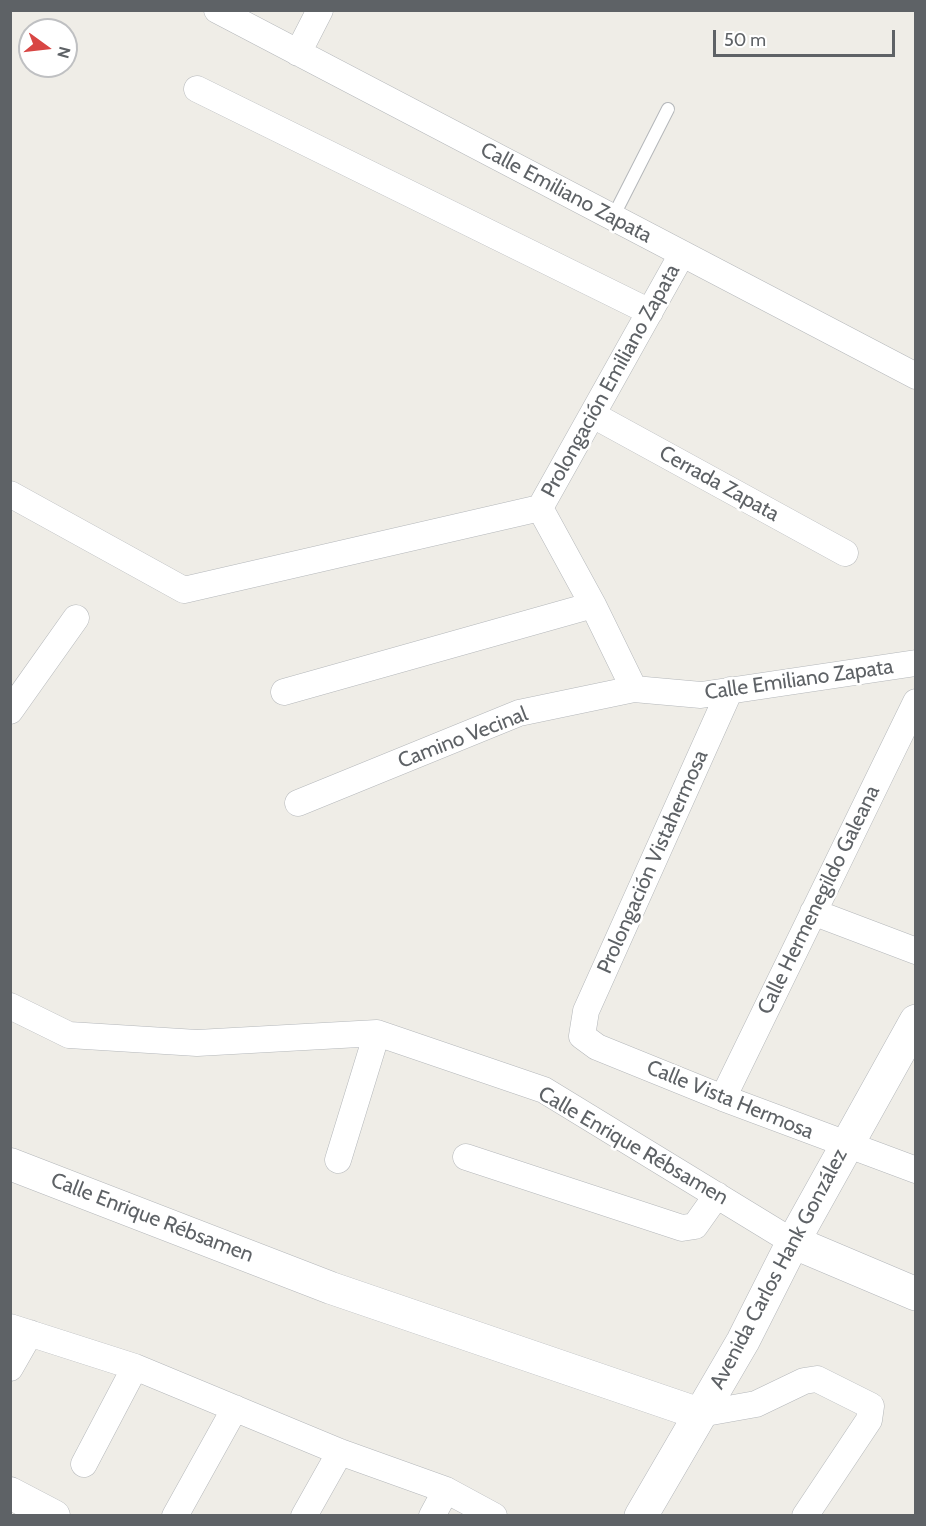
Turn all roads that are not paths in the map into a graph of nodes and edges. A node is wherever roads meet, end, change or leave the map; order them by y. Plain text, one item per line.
1 (217, 10) edge
2 (320, 10) edge
3 (297, 52) junction
4 (197, 89) dead end
5 (668, 109) dead end
6 (613, 217) junction
7 (682, 254) junction
8 (650, 312) junction
9 (915, 376) edge
10 (593, 415) junction
11 (10, 494) edge
12 (540, 508) junction
13 (845, 553) dead end
14 (593, 605) junction
15 (75, 618) dead end
16 (915, 663) edge
17 (634, 689) junction
18 (730, 690) junction
19 (284, 692) dead end
20 (915, 702) edge
21 (10, 711) edge
22 (298, 803) dead end
23 (813, 912) junction
24 (915, 951) edge
25 (10, 1006) edge
26 (915, 1021) edge
27 (378, 1033) junction
28 (582, 1036) joint
29 (723, 1098) junction
30 (846, 1146) junction
31 (466, 1157) dead end
32 (338, 1160) dead end
33 (10, 1164) edge
34 (915, 1170) edge
35 (717, 1195) junction
36 (793, 1242) junction
37 (915, 1294) edge
38 (20, 1330) edge
39 (135, 1366) junction
40 (10, 1368) edge
41 (235, 1408) junction
42 (700, 1414) junction
43 (340, 1452) junction
44 (84, 1464) dead end
45 (446, 1490) junction
46 (10, 1493) edge
47 (54, 1515) edge
48 (176, 1515) edge
49 (304, 1515) edge
50 (432, 1515) edge
51 (494, 1515) edge
52 (641, 1515) edge
53 (805, 1515) edge

1 - 3 street, Calle Emiliano Zapata
2 - 3 street
3 - 6 street, Calle Emiliano Zapata
4 - 8 street
5 - 6 lane
6 - 7 street, Calle Emiliano Zapata
7 - 8 street, Prolongación Emiliano Zapata
7 - 9 street, Calle Emiliano Zapata
8 - 10 street, Prolongación Emiliano Zapata
10 - 12 street, Prolongación Emiliano Zapata
10 - 13 street, Cerrada Zapata
11 - 12 street
12 - 14 street
14 - 17 street
14 - 19 street
15 - 21 street
16 - 18 street, Calle Emiliano Zapata
17 - 18 street, Calle Emiliano Zapata
17 - 22 street, Camino Vecinal
18 - 28 street, Prolongación Vistahermosa
20 - 23 street, Calle Hermenegildo Galeana
23 - 24 street
23 - 29 street, Calle Hermenegildo Galeana
25 - 27 street, Calle Enrique Rébsamen
26 - 30 main road, Avenida Carlos Hank González
27 - 32 street
27 - 35 street, Calle Enrique Rébsamen
28 - 29 street, Calle Vista Hermosa
29 - 30 street, Calle Vista Hermosa
30 - 34 street, Calle Vista Hermosa
30 - 36 main road, Avenida Carlos Hank González
31 - 35 street
33 - 42 street, Calle Enrique Rébsamen
35 - 36 street, Calle Enrique Rébsamen
36 - 37 main road
36 - 42 main road, Avenida Carlos Hank González
38 - 39 street
38 - 40 street
39 - 41 street
39 - 44 street
41 - 43 street
41 - 48 street
42 - 52 main road, Avenida Carlos Hank González
42 - 53 street
43 - 45 street
43 - 49 street
45 - 50 street
45 - 51 street
46 - 47 street

